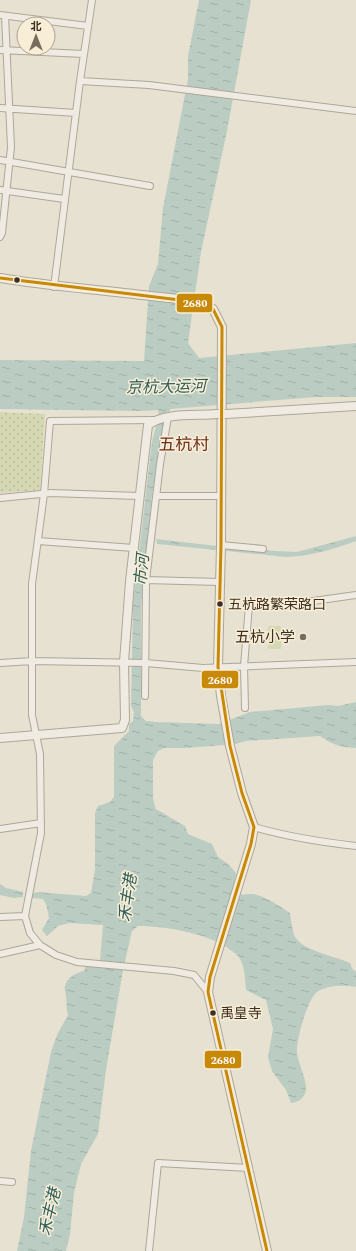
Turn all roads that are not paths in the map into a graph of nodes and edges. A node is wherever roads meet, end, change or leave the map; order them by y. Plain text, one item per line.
1 (92, 0) edge
2 (2, 16) edge
3 (88, 26) junction
4 (3, 50) edge
5 (84, 54) junction
6 (80, 81) junction
7 (0, 108) edge
8 (10, 109) junction
9 (356, 111) edge
10 (76, 113) junction
11 (0, 160) edge
12 (10, 162) junction
13 (68, 171) junction
14 (150, 186) dead end
15 (0, 190) edge
16 (7, 190) junction
17 (64, 199) junction
18 (0, 237) edge
19 (0, 278) edge
20 (54, 286) junction
21 (356, 406) edge
22 (224, 410) junction
23 (168, 417) junction
24 (156, 420) junction
25 (44, 494) junction
26 (139, 496) junction
27 (157, 496) junction
28 (221, 496) junction
29 (0, 498) edge
30 (38, 541) junction
31 (134, 548) junction
32 (221, 548) junction
33 (263, 549) dead end
34 (146, 580) junction
35 (220, 582) junction
36 (356, 595) edge
37 (33, 661) junction
38 (124, 662) junction
39 (356, 662) edge
40 (0, 663) edge
41 (146, 663) junction
42 (218, 666) junction
43 (244, 666) junction
44 (145, 696) dead end
45 (245, 708) dead end
46 (36, 736) junction
47 (0, 738) edge
48 (42, 823) junction
49 (254, 826) junction
50 (0, 829) edge
51 (356, 846) edge
52 (25, 916) junction
53 (0, 917) edge
54 (40, 945) junction
55 (0, 956) edge
56 (208, 992) junction
57 (249, 1168) junction
58 (0, 1181) edge
59 (12, 1182) dead end
60 (149, 1251) edge
61 (267, 1251) edge

1 - 3 street
2 - 3 street
2 - 4 street
3 - 5 street
4 - 5 street
4 - 8 street
5 - 6 street
6 - 9 street
6 - 10 street
7 - 8 street
8 - 10 street
8 - 12 street
10 - 13 street
11 - 12 street
12 - 13 street
12 - 16 street
13 - 14 street
13 - 17 street
15 - 16 street
16 - 17 street
16 - 18 street
17 - 20 street
19 - 20 street
20 - 22 street
21 - 22 street
22 - 23 street, bridge
22 - 28 street
23 - 24 street
23 - 27 street
24 - 25 street
24 - 26 street
25 - 26 street
25 - 29 street
25 - 30 street
26 - 31 street
27 - 28 street
27 - 34 street
28 - 32 street
30 - 31 street
30 - 37 street
31 - 38 street
32 - 33 street
32 - 35 street
34 - 35 street
34 - 41 street
35 - 42 street
36 - 43 street
37 - 38 street
37 - 40 street
37 - 46 street
38 - 41 street
38 - 46 street
39 - 43 street
41 - 42 street
41 - 44 street
42 - 43 street
42 - 49 street
43 - 45 street
46 - 47 street
46 - 48 street
48 - 50 street
48 - 52 street
49 - 51 street
49 - 56 street
52 - 53 street
52 - 54 street
54 - 55 street
54 - 56 street
56 - 57 street
57 - 60 street
57 - 61 street
58 - 59 street

